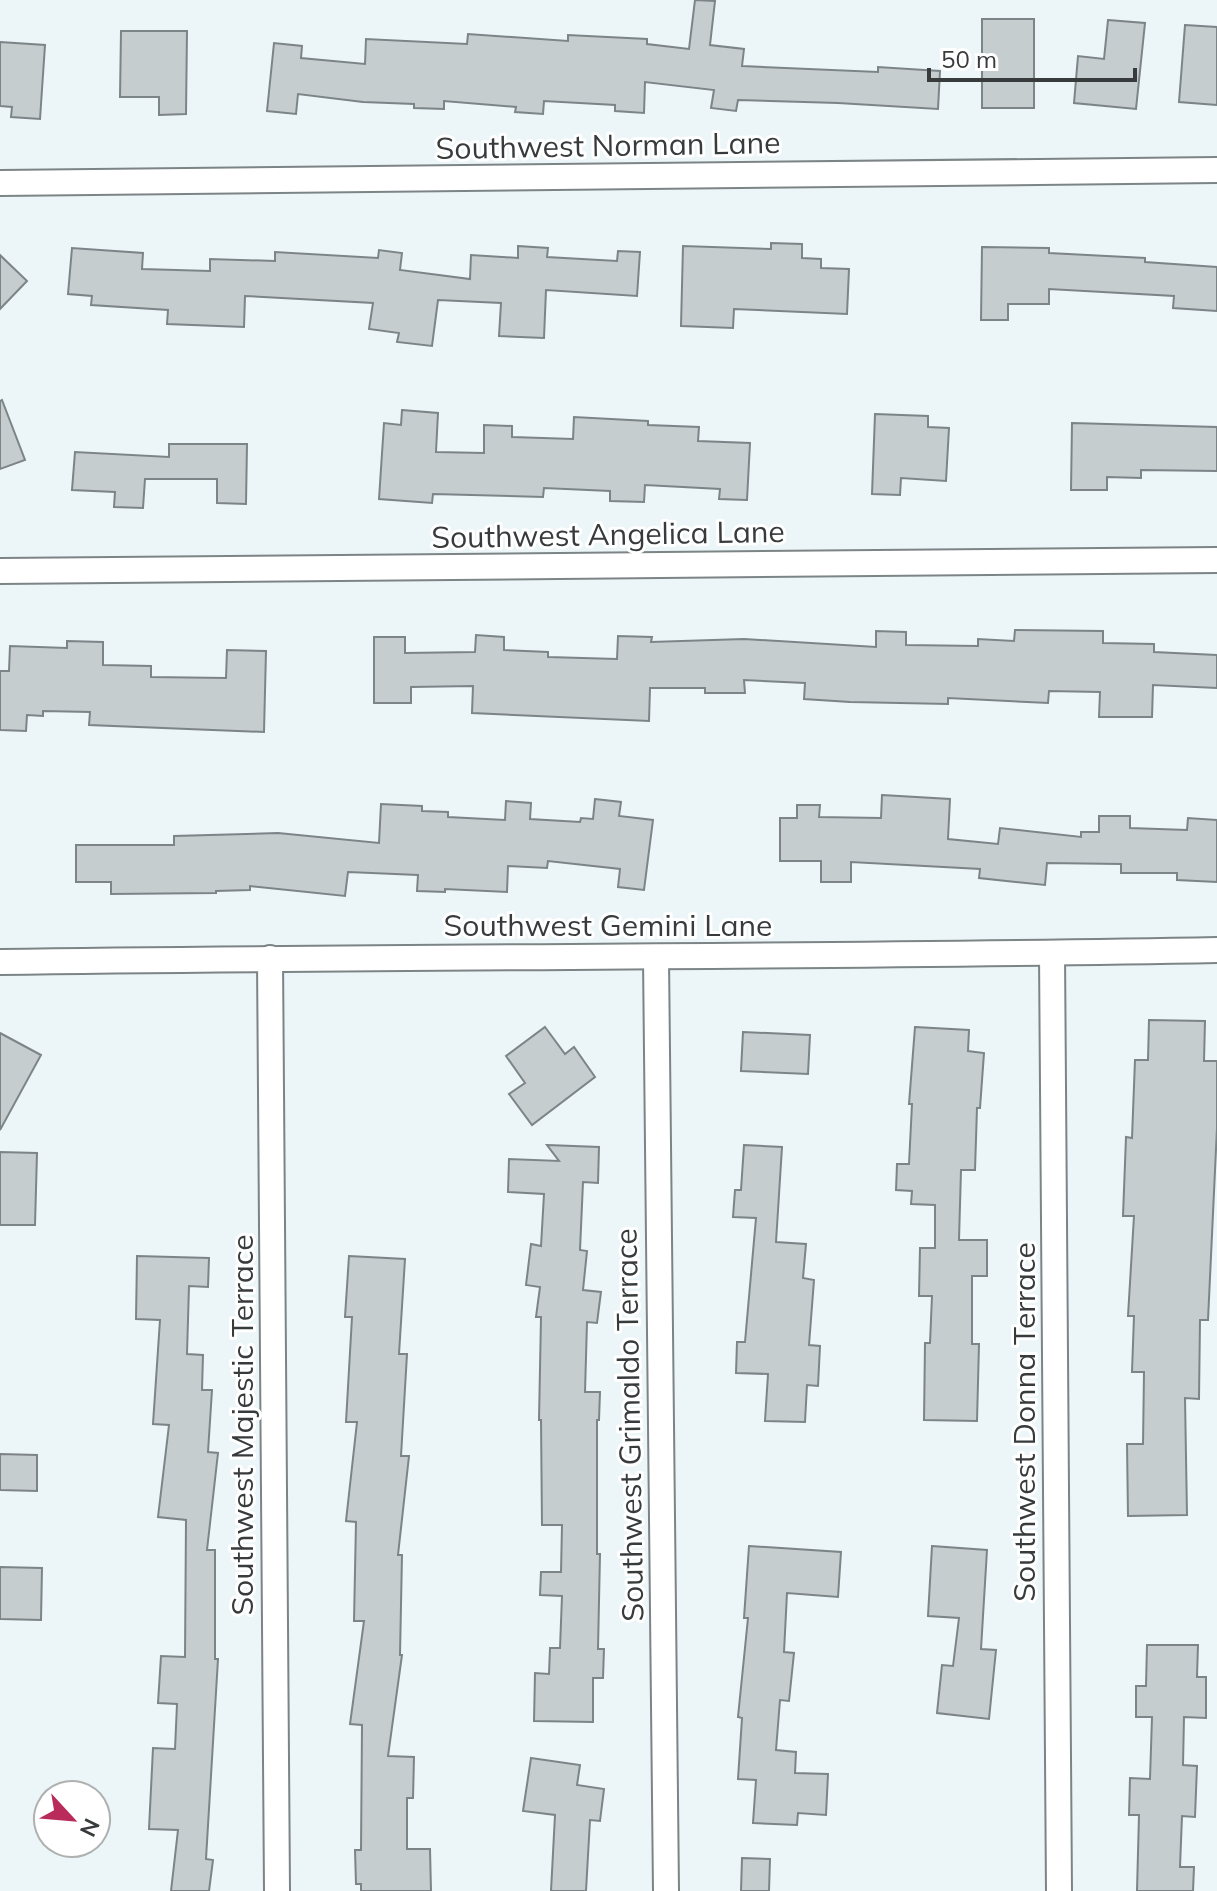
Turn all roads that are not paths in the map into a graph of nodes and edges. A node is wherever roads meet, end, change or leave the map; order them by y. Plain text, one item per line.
1 (1217, 170) edge
2 (0, 183) edge
3 (1217, 560) edge
4 (0, 571) edge
5 (1217, 950) edge
6 (1052, 953) junction
7 (270, 958) junction
8 (656, 958) junction
9 (0, 962) edge
10 (277, 1891) edge
11 (666, 1891) edge
12 (1059, 1891) edge

1 - 2 street, Southwest Norman Lane
3 - 4 street, Southwest Angelica Lane
5 - 6 street, Southwest Gemini Lane
6 - 8 street, Southwest Gemini Lane
6 - 12 street, Southwest Donna Terrace
7 - 8 street, Southwest Gemini Lane
7 - 9 street, Southwest Gemini Lane
7 - 10 street, Southwest Majestic Terrace
8 - 11 street, Southwest Grimaldo Terrace

